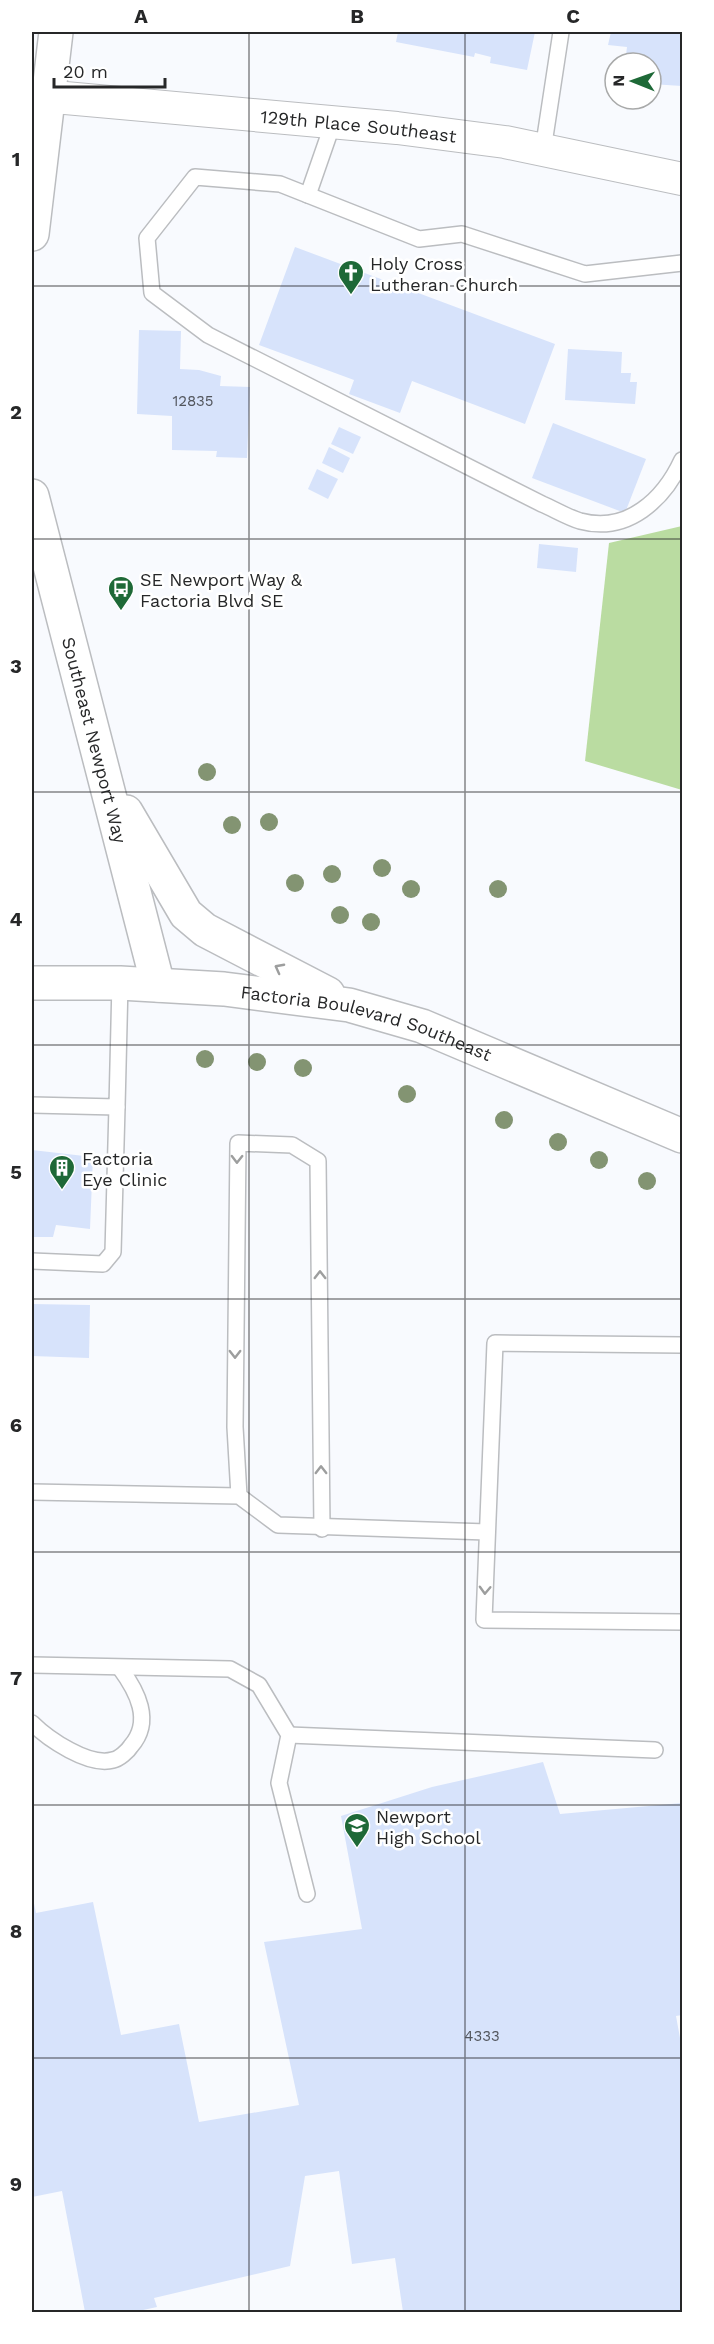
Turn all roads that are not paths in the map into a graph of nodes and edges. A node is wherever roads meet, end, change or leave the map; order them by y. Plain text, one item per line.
1 (56, 32) edge
2 (561, 32) edge
3 (40, 97) edge
4 (333, 123) junction
5 (543, 150) junction
6 (682, 179) edge
7 (308, 195) junction
8 (32, 234) edge
9 (682, 262) edge
10 (682, 460) edge
11 (32, 496) edge
12 (39, 549) edge
13 (104, 774) junction
14 (32, 983) edge
15 (120, 983) junction
16 (158, 985) junction
17 (349, 1005) junction
18 (32, 1105) edge
19 (117, 1107) junction
20 (682, 1136) edge
21 (32, 1261) edge
22 (682, 1345) edge
23 (32, 1492) edge
24 (239, 1496) junction
25 (322, 1529) junction
26 (487, 1532) junction
27 (682, 1622) edge
28 (32, 1665) edge
29 (120, 1668) junction
30 (32, 1723) edge
31 (289, 1735) junction
32 (655, 1750) dead end
33 (307, 1894) dead end

1 - 3 main road
2 - 5 lane
3 - 4 street, 129th Place Southeast
3 - 8 main road
4 - 5 street, 129th Place Southeast
4 - 7 lane
5 - 6 street, 129th Place Southeast
7 - 9 lane
7 - 10 lane
11 - 12 main road, Southeast Newport Way
12 - 13 main road, Southeast Newport Way
13 - 16 main road, Southeast Newport Way
17 -> 13 main road
14 - 15 main road, Factoria Boulevard Southeast
15 - 16 main road, Factoria Boulevard Southeast
15 - 19 lane
16 - 17 main road, Factoria Boulevard Southeast
17 - 20 main road, Factoria Boulevard Southeast
18 - 19 lane
19 - 21 lane
22 - 26 lane
23 - 24 lane
24 - 25 lane
25 -> 24 lane
25 - 26 lane
26 -> 27 lane
28 - 29 lane
29 - 30 lane
29 - 31 lane
31 - 32 lane
31 - 33 lane

